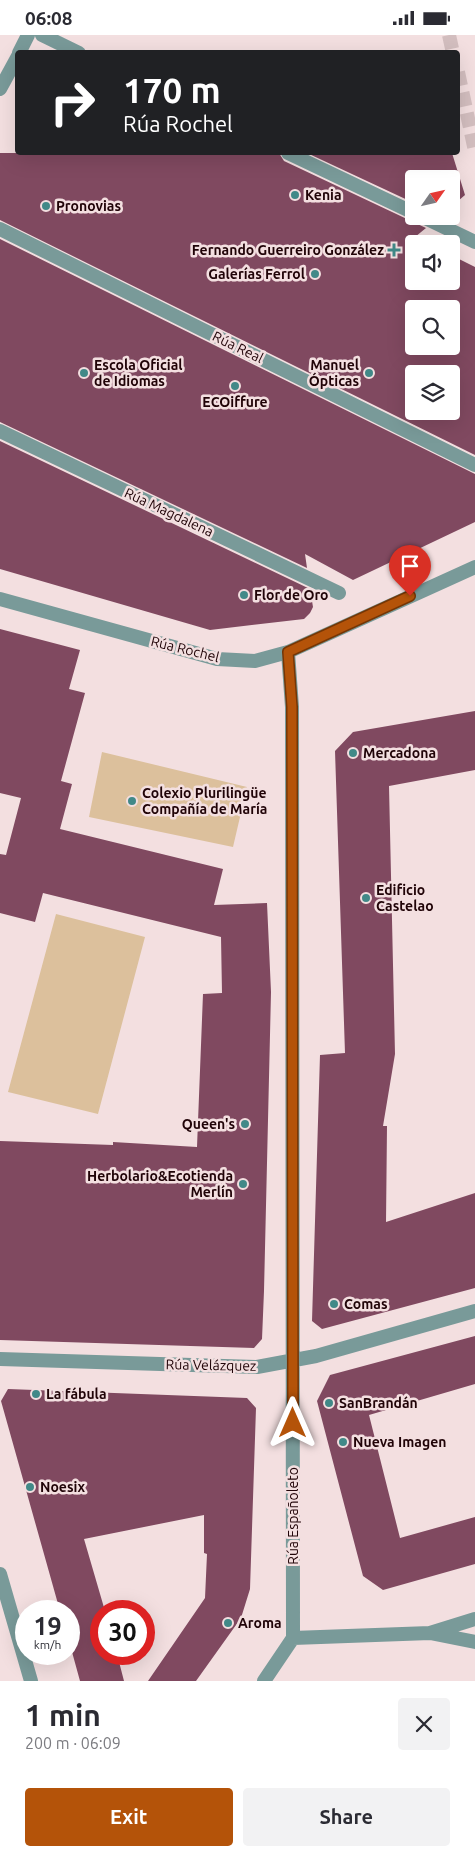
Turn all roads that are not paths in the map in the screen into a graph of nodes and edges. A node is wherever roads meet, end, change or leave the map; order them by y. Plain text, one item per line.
1 (28, 35) edge
2 (42, 35) edge
3 (20, 50) edge
4 (73, 50) edge
5 (15, 60) edge
6 (0, 89) edge
7 (292, 155) edge
8 (405, 209) edge
9 (440, 225) edge
10 (0, 229) edge
11 (475, 242) edge
12 (0, 431) edge
13 (475, 465) edge
14 (475, 567) edge
15 (339, 593) dead end
16 (0, 599) edge
17 (288, 652) junction
18 (475, 1311) edge
19 (0, 1359) edge
20 (292, 1361) junction
21 (0, 1574) edge
22 (475, 1619) edge
23 (430, 1633) junction
24 (293, 1639) junction
25 (475, 1642) edge
26 (31, 1681) edge
27 (264, 1681) edge

1 - 3 street
2 - 4 street
5 - 6 street
7 - 8 street
9 - 11 street
10 - 13 street, Rúa Real
12 - 15 street, Rúa Magdalena
14 - 17 street, Rúa Rochel
16 - 17 street, Rúa Rochel
17 - 20 street, Rúa Españoleto
18 - 20 street, Rúa Velázquez
19 - 20 street, Rúa Velázquez
20 - 24 street, Rúa Españoleto
21 - 26 street
22 - 23 street
23 - 24 street
23 - 25 street
24 - 27 street

